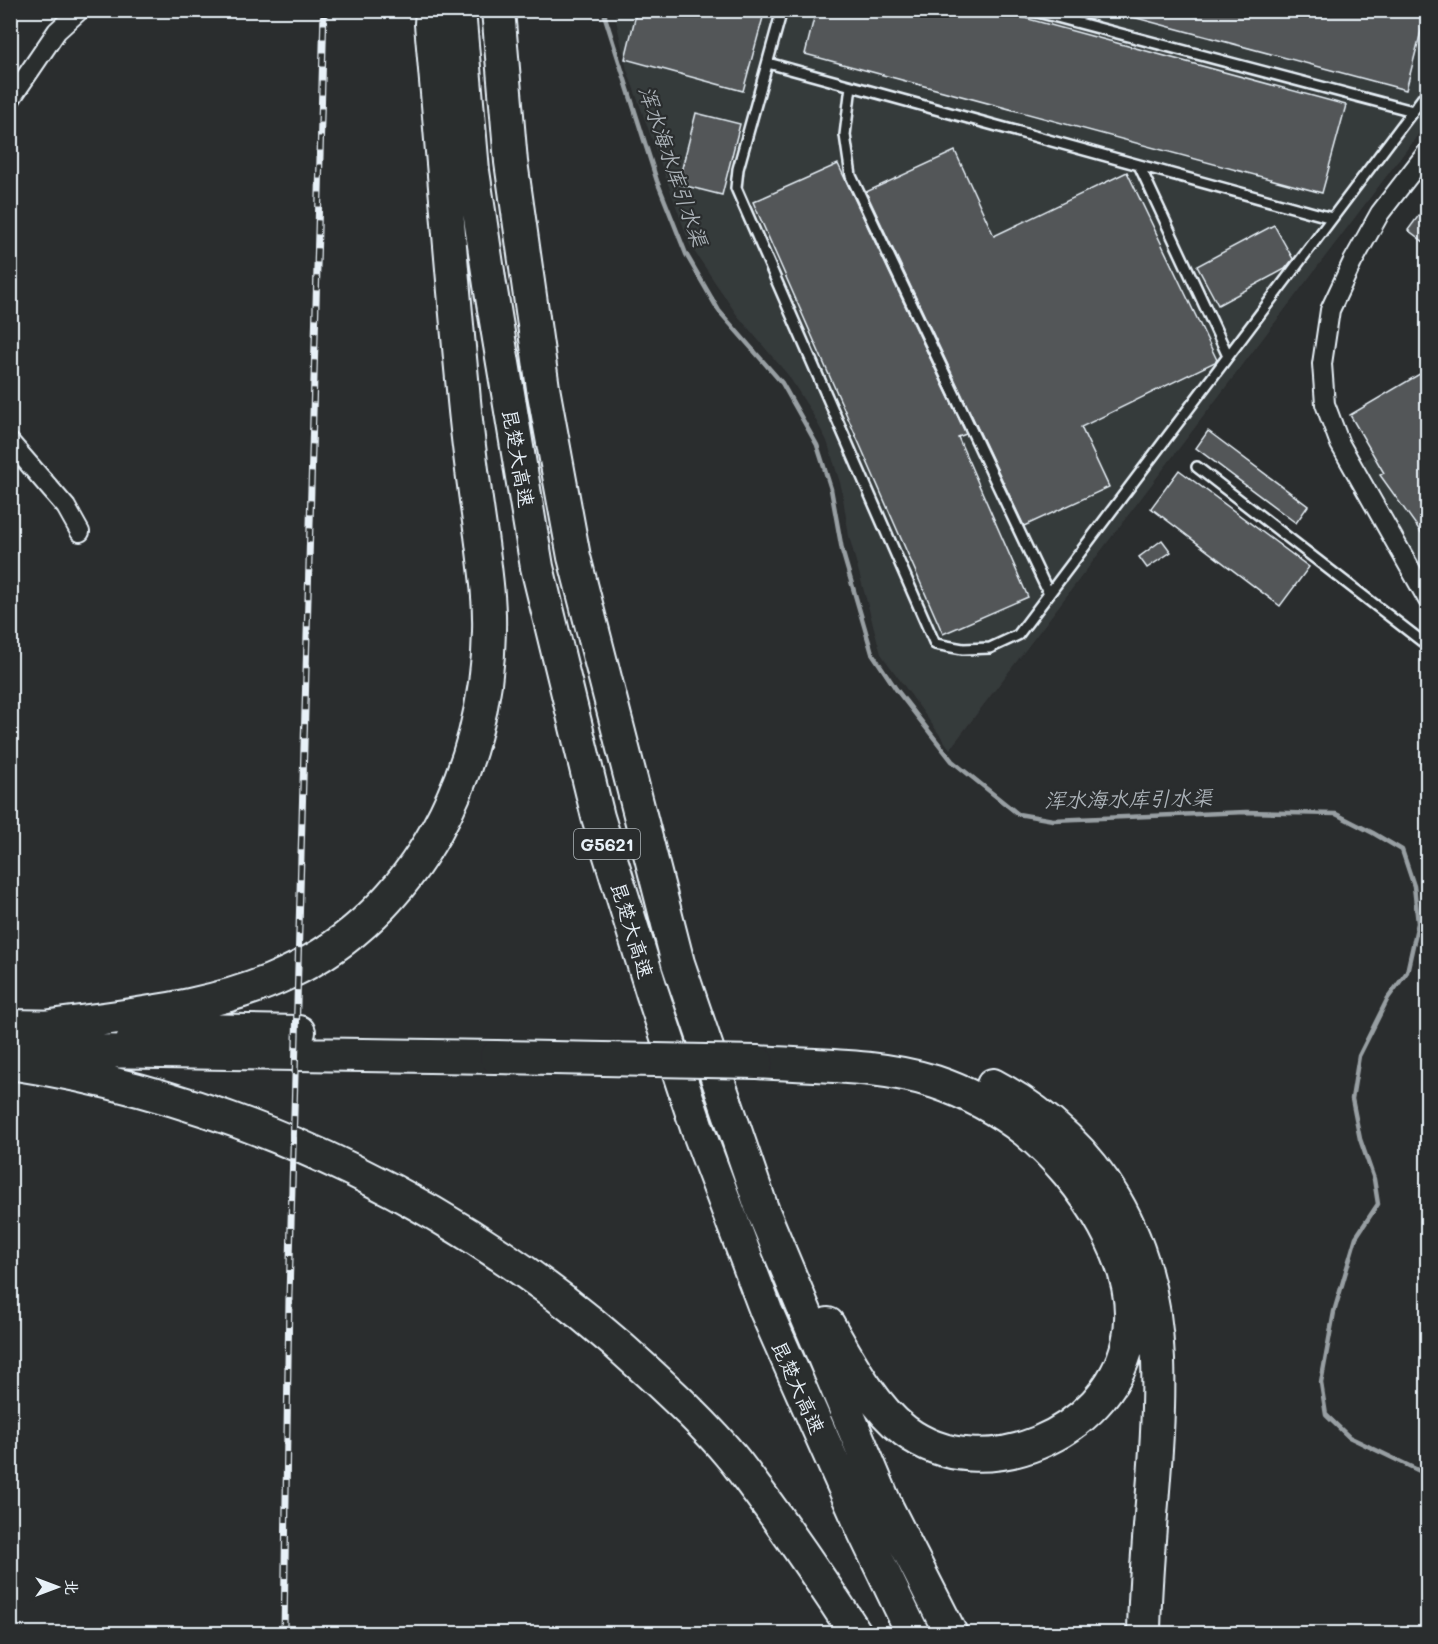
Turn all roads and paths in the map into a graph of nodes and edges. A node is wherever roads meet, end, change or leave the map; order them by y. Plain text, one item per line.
1 (80, 10) edge
2 (432, 10) edge
3 (459, 10) edge
4 (498, 10) edge
5 (782, 10) edge
6 (1030, 10) edge
7 (768, 63) junction
8 (851, 86) junction
9 (1428, 92) edge
10 (10, 100) edge
11 (1413, 111) junction
12 (1428, 151) edge
13 (1139, 165) junction
14 (1332, 218) junction
15 (1228, 356) junction
16 (10, 442) edge
17 (1197, 467) dead end
18 (80, 532) dead end
19 (1048, 594) junction
20 (1428, 600) edge
21 (1428, 646) edge
22 (10, 1026) edge
23 (45, 1027) junction
24 (495, 1047) junction
25 (10, 1050) edge
26 (754, 1052) junction
27 (10, 1063) edge
28 (762, 1209) junction
29 (1144, 1624) edge
30 (856, 1634) edge
31 (913, 1634) edge
32 (951, 1634) edge

1 - 10 street
2 - 23 highway
3 - 31 highway, 昆楚大高速 / G5621
4 - 28 highway, 昆楚大高速 / G5621
5 - 7 lane
6 - 11 lane
7 - 8 lane
7 - 19 lane
8 - 13 lane
8 - 19 lane
9 - 11 lane
11 - 14 lane
12 - 20 street
13 - 14 lane
13 - 15 lane
14 - 15 lane
15 - 19 lane
16 - 18 street
17 - 21 lane
22 - 23 highway
23 - 24 highway
24 - 25 highway
24 - 26 highway
26 - 28 highway
26 - 29 highway
27 - 30 highway
28 - 32 highway, 昆楚大高速 / G5621

